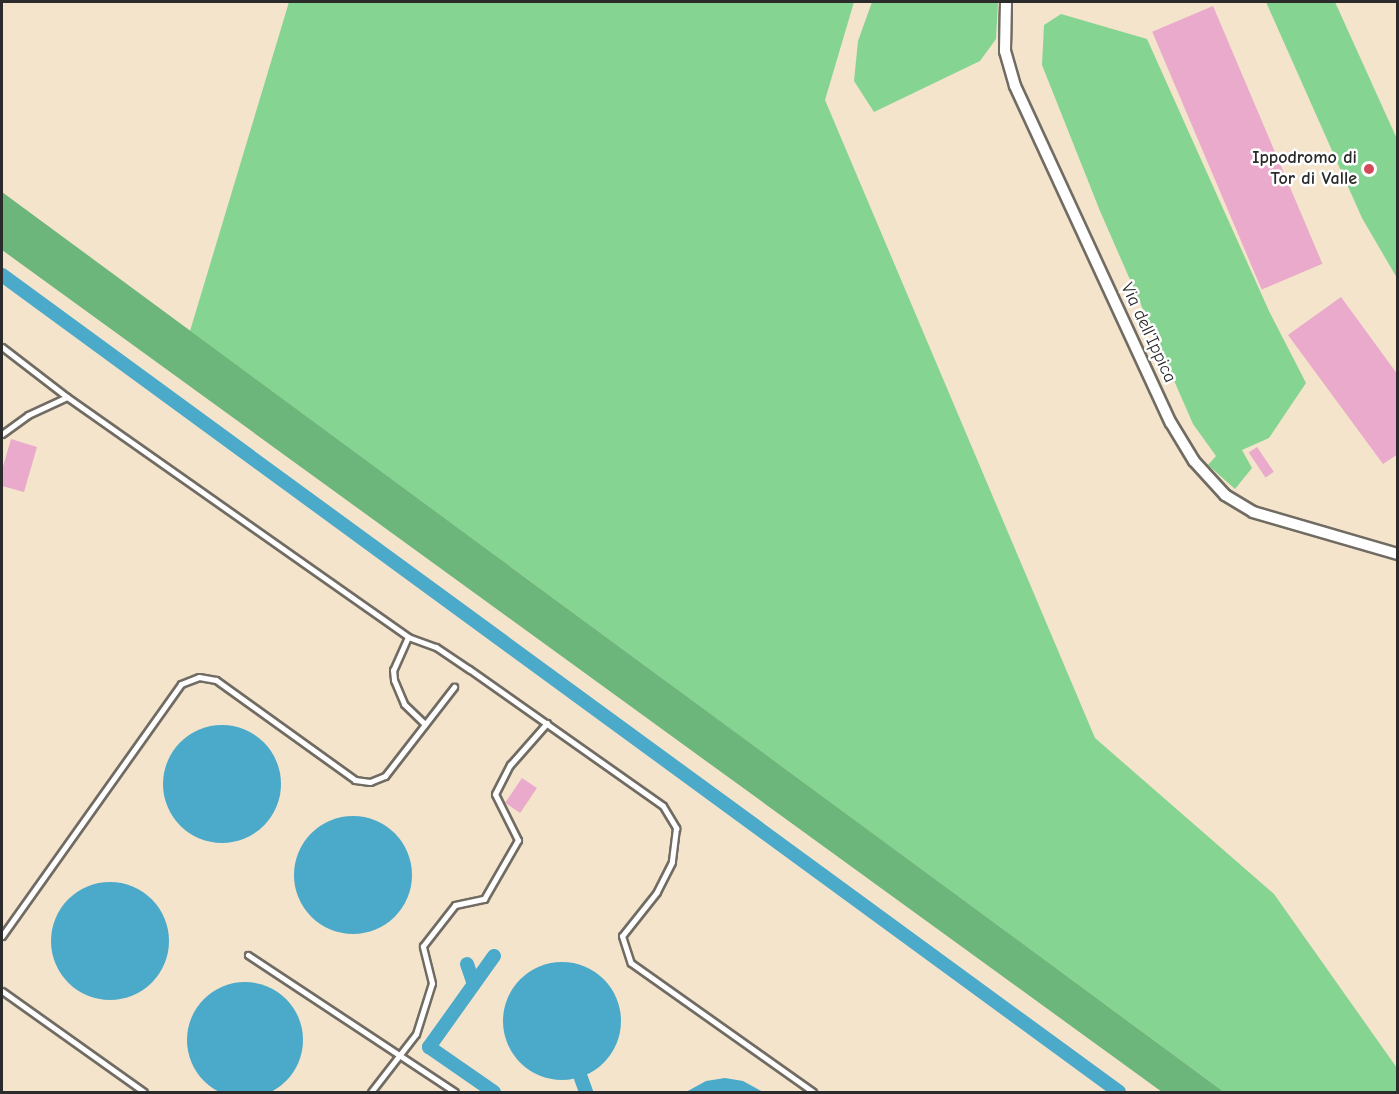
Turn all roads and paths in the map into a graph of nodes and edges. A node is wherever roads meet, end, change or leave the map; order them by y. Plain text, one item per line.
1 (1006, 2) edge
2 (2, 347) edge
3 (67, 397) junction
4 (2, 434) edge
5 (1398, 554) edge
6 (408, 637) junction
7 (454, 687) dead end
8 (547, 723) junction
9 (425, 724) junction
10 (2, 936) edge
11 (248, 955) dead end
12 (2, 991) edge
13 (401, 1053) junction
14 (144, 1092) edge
15 (371, 1092) edge
16 (455, 1092) edge
17 (813, 1092) edge

1 - 5 street, Via dell'Ippica
2 - 3 lane
3 - 4 lane
3 - 6 lane
6 - 8 lane
6 - 9 lane
7 - 9 lane
8 - 13 lane
8 - 17 lane
9 - 10 lane
11 - 13 lane
12 - 14 lane
13 - 15 lane
13 - 16 lane

